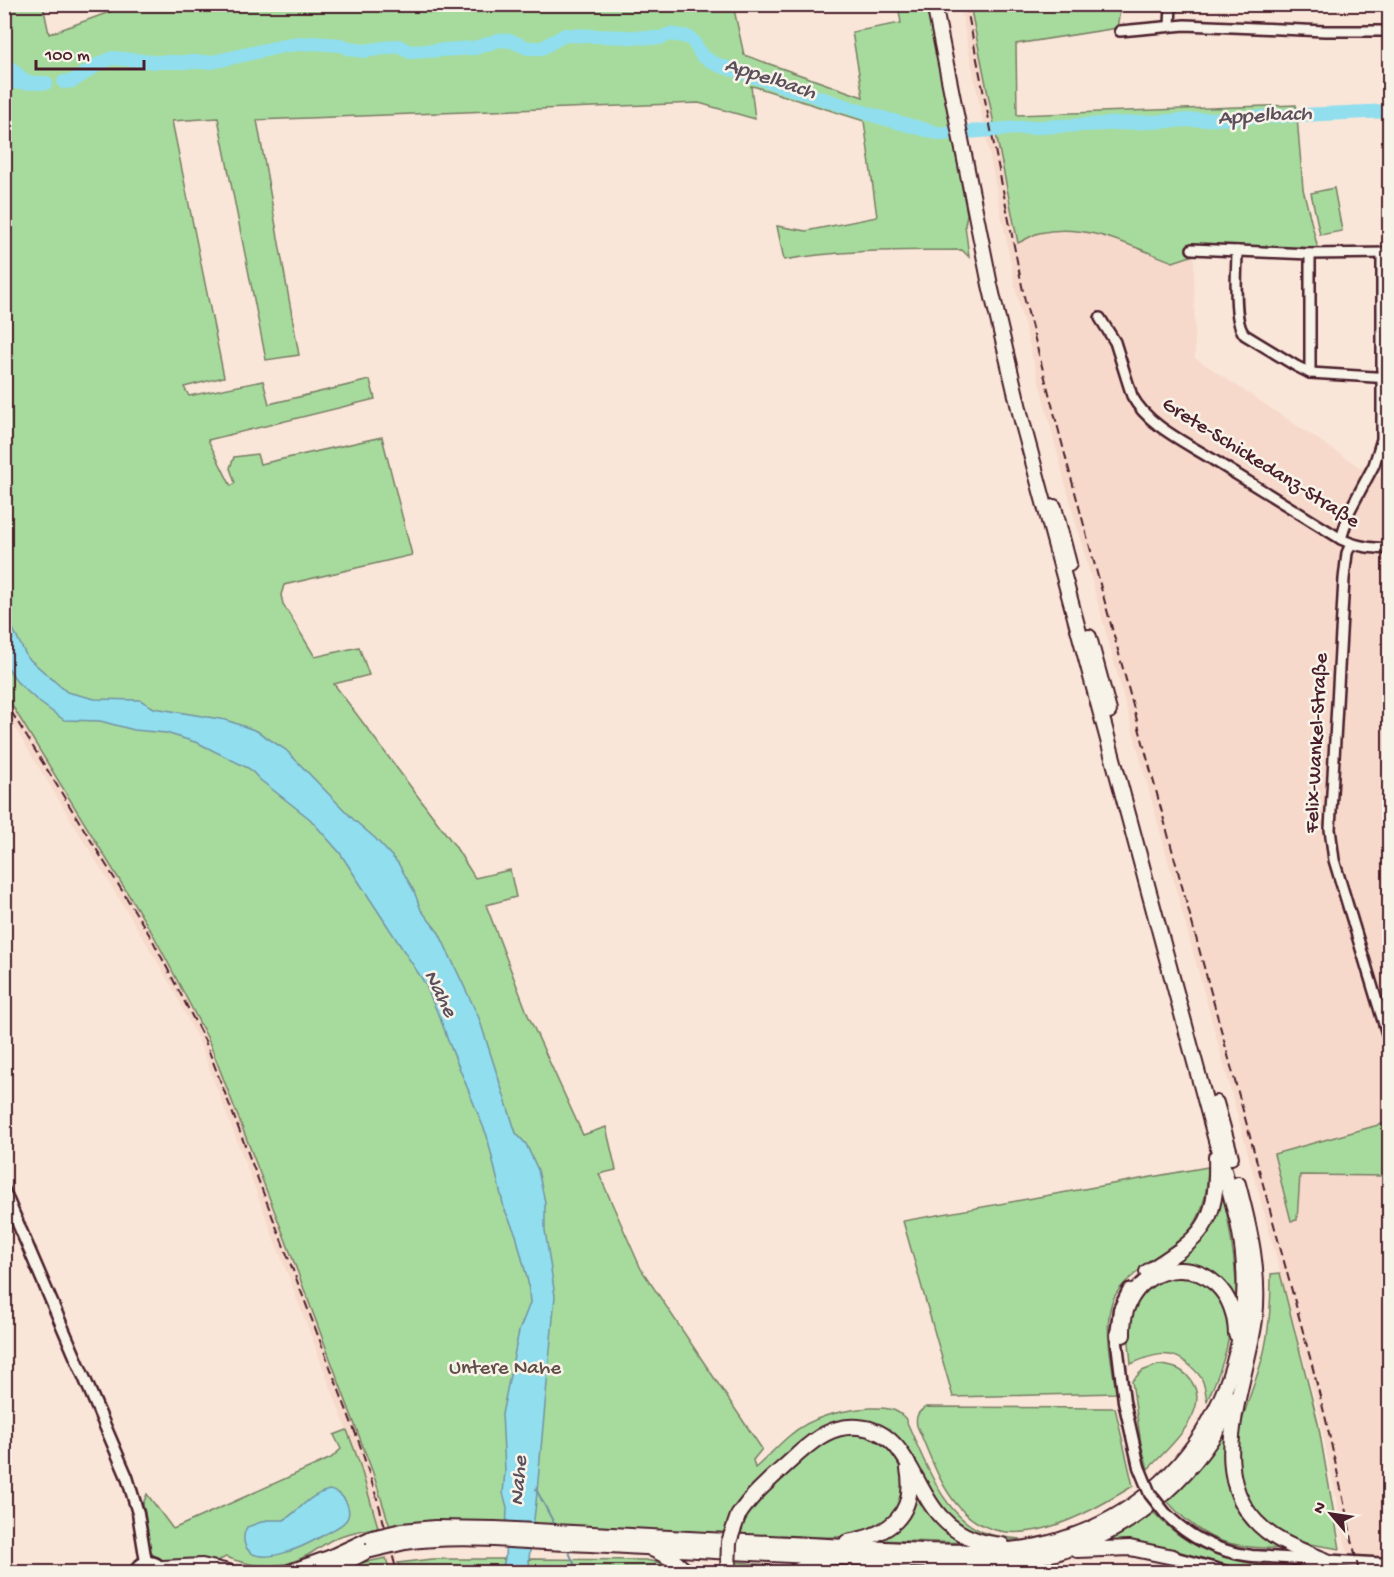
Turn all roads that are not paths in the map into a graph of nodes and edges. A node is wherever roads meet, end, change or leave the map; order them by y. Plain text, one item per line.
1 (934, 4) edge
2 (943, 4) edge
3 (1171, 4) edge
4 (1170, 26) junction
5 (1120, 31) dead end
6 (1389, 31) edge
7 (962, 121) junction
8 (967, 146) junction
9 (1192, 249) dead end
10 (1237, 251) junction
11 (1385, 253) edge
12 (1310, 254) junction
13 (1100, 318) dead end
14 (1310, 373) junction
15 (1386, 378) edge
16 (1386, 439) edge
17 (1341, 539) junction
18 (1351, 543) junction
19 (1389, 549) edge
20 (1389, 1044) edge
21 (1216, 1140) junction
22 (4, 1191) edge
23 (1129, 1289) joint
24 (1123, 1335) joint
25 (1241, 1362) junction
26 (1133, 1446) junction
27 (902, 1454) junction
28 (617, 1540) junction
29 (648, 1546) junction
30 (824, 1547) junction
31 (1031, 1547) junction
32 (1057, 1552) junction
33 (838, 1557) junction
34 (1173, 1557) joint
35 (1329, 1561) junction
36 (146, 1562) junction
37 (1389, 1564) edge
38 (328, 1565) edge
39 (164, 1570) edge
40 (135, 1572) edge
41 (229, 1572) edge
42 (291, 1572) edge
43 (310, 1572) edge
44 (687, 1572) edge
45 (728, 1572) edge
46 (795, 1572) edge
47 (1227, 1572) edge
48 (1296, 1572) edge

1 - 7 highway
2 - 7 highway
3 - 4 street
4 - 5 street
4 - 6 street
7 - 8 highway
8 - 21 highway
8 - 25 highway
9 - 10 street
10 - 12 street
10 - 14 street
11 - 12 street
11 - 15 street
12 - 14 street
13 - 17 street, Grete-Schickedanz-Straße
14 - 15 street
15 - 16 street
16 - 17 street
17 - 18 street, Grete-Schickedanz-Straße
18 - 19 street, Grete-Schickedanz-Straße
18 - 20 street, Felix-Wankel-Straße
21 - 23 highway
21 - 25 highway
22 - 36 main road
23 - 26 main road
24 - 25 highway
24 - 26 main road
25 - 31 highway
25 - 32 highway
25 - 35 highway
26 - 35 main road, bridge
27 - 30 highway
27 - 31 highway
27 - 45 highway, bridge
28 - 29 highway
28 - 30 highway
28 - 38 highway, bridge
29 - 33 highway
29 - 44 highway
30 - 31 highway
32 - 33 highway
32 - 34 highway
33 - 46 highway
34 - 47 main road
35 - 37 main road
35 - 48 main road
36 - 39 main road
36 - 40 main road
38 - 42 highway
38 - 43 highway
39 - 41 highway

